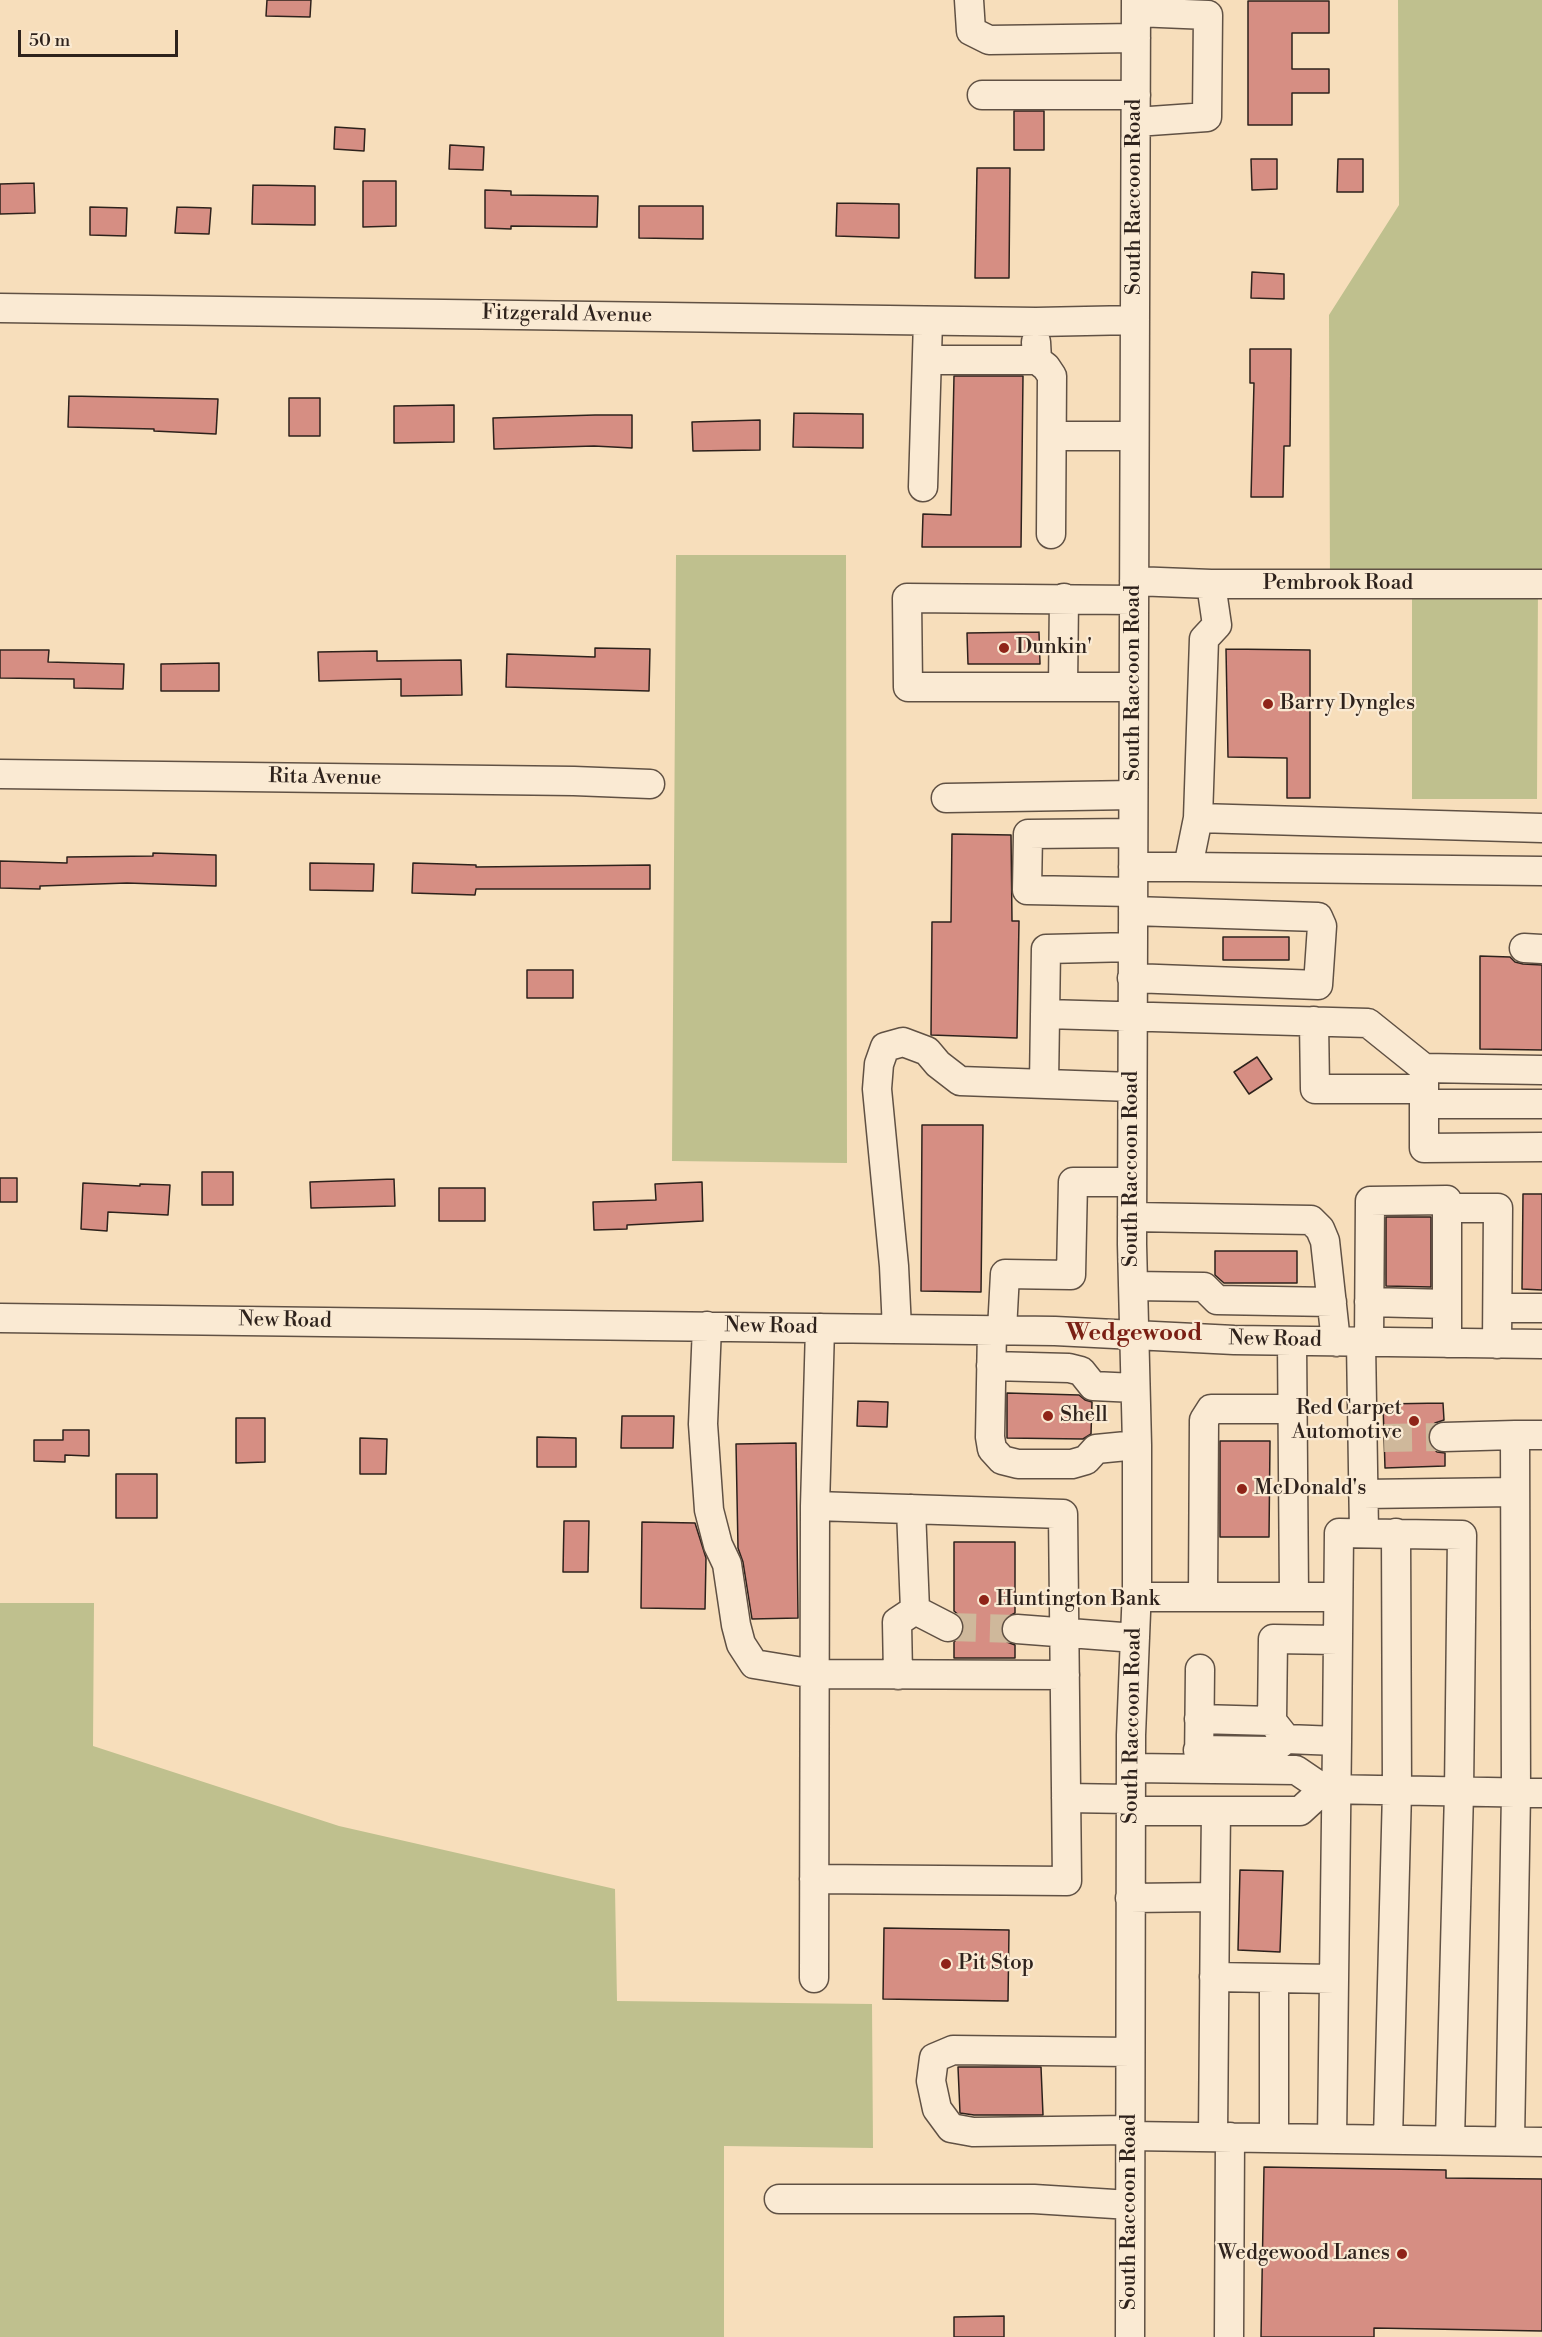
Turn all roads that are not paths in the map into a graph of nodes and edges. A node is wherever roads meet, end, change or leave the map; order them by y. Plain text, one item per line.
1 (969, 0) edge
2 (1136, 17) edge
3 (982, 95) dead end
4 (1136, 109) junction
5 (0, 308) edge
6 (1135, 320) junction
7 (928, 321) junction
8 (1036, 322) junction
9 (927, 360) junction
10 (1037, 360) junction
11 (1052, 436) junction
12 (1134, 436) junction
13 (923, 488) dead end
14 (1051, 534) dead end
15 (1211, 584) junction
16 (1542, 584) edge
17 (1134, 591) junction
18 (1064, 598) junction
19 (908, 673) junction
20 (1055, 687) junction
21 (1134, 687) junction
22 (0, 774) edge
23 (650, 784) dead end
24 (1134, 795) junction
25 (946, 798) dead end
26 (1198, 818) junction
27 (1542, 828) edge
28 (1133, 833) junction
29 (1188, 867) junction
30 (1542, 871) edge
31 (1133, 890) junction
32 (1133, 947) junction
33 (1132, 978) junction
34 (1045, 1014) junction
35 (1132, 1016) junction
36 (1314, 1021) junction
37 (1542, 1070) edge
38 (1044, 1084) junction
39 (1424, 1087) junction
40 (1132, 1088) junction
41 (1542, 1104) edge
42 (1542, 1147) edge
43 (1132, 1182) junction
44 (1448, 1208) junction
45 (1132, 1217) junction
46 (1133, 1286) junction
47 (1369, 1292) junction
48 (1447, 1297) junction
49 (1332, 1302) junction
50 (1498, 1308) junction
51 (1542, 1308) edge
52 (0, 1318) edge
53 (707, 1326) junction
54 (820, 1328) junction
55 (897, 1329) junction
56 (997, 1330) junction
57 (1134, 1335) junction
58 (1292, 1341) junction
59 (1355, 1342) junction
60 (1448, 1343) junction
61 (1497, 1344) junction
62 (1542, 1344) edge
63 (991, 1366) junction
64 (1135, 1388) junction
65 (1293, 1409) junction
66 (1528, 1435) edge
67 (1444, 1437) tunnel mouth
68 (1137, 1445) junction
69 (1515, 1492) junction
70 (1363, 1494) junction
71 (815, 1506) junction
72 (911, 1509) junction
73 (1364, 1532) junction
74 (1396, 1533) junction
75 (1137, 1597) junction
76 (1203, 1597) junction
77 (1294, 1597) junction
78 (1338, 1597) junction
79 (915, 1610) junction
80 (948, 1627) tunnel mouth
81 (1017, 1629) tunnel mouth
82 (1064, 1632) junction
83 (1135, 1638) junction
84 (1338, 1640) junction
85 (1200, 1669) dead end
86 (815, 1674) junction
87 (898, 1675) junction
88 (1065, 1675) junction
89 (1199, 1719) junction
90 (1279, 1730) junction
91 (1337, 1741) junction
92 (1198, 1759) junction
93 (1131, 1768) junction
94 (1331, 1790) junction
95 (1397, 1791) junction
96 (1458, 1792) junction
97 (1529, 1793) edge
98 (1066, 1798) junction
99 (1131, 1805) junction
100 (1216, 1811) junction
101 (814, 1880) junction
102 (1215, 1897) junction
103 (1130, 1898) junction
104 (1214, 1977) junction
105 (814, 1978) dead end
106 (1274, 1978) junction
107 (1334, 1978) junction
108 (1130, 2052) junction
109 (1130, 2133) junction
110 (1221, 2137) junction
111 (1274, 2138) junction
112 (1332, 2139) junction
113 (1388, 2139) junction
114 (1450, 2140) junction
115 (1510, 2141) junction
116 (1542, 2142) edge
117 (779, 2199) dead end
118 (1130, 2205) junction
119 (1130, 2337) edge
120 (1229, 2337) edge

1 - 2 street
2 - 4 street, South Raccoon Road
2 - 4 street
3 - 4 street
4 - 6 street, South Raccoon Road
5 - 7 street, Fitzgerald Avenue
6 - 8 street, Fitzgerald Avenue
6 - 12 street, South Raccoon Road
7 - 8 street, Fitzgerald Avenue
7 - 9 street
8 - 10 street
9 - 10 street
9 - 13 street
10 - 11 street
11 - 12 street
11 - 14 street
12 - 17 street, South Raccoon Road
15 - 16 street, Pembrook Road
15 - 17 street, Pembrook Road
15 - 26 street
17 - 18 street, Pembrook Road
17 - 21 street, South Raccoon Road
18 - 19 street, Pembrook Road
18 - 20 street
19 - 20 street
19 - 20 street
20 - 21 street
21 - 24 street, South Raccoon Road
22 - 23 street, Rita Avenue
24 - 25 street
24 - 28 street, South Raccoon Road
26 - 27 street
26 - 29 street
28 - 31 street, South Raccoon Road
28 - 31 street
29 - 30 street
29 - 31 street
31 - 32 street, South Raccoon Road
31 - 33 street
32 - 33 street, South Raccoon Road
32 - 34 street
33 - 35 street, South Raccoon Road
34 - 35 street
34 - 38 street
35 - 36 street
35 - 40 street, South Raccoon Road
36 - 39 street
36 - 39 street
37 - 39 street
38 - 40 street
38 - 55 street
39 - 41 street
39 - 42 street
40 - 43 street, South Raccoon Road
43 - 45 street, South Raccoon Road
43 - 56 street
44 - 47 street
44 - 48 street
44 - 50 street
45 - 46 street, South Raccoon Road
45 - 49 street
46 - 49 street
46 - 57 street, South Raccoon Road
47 - 48 street
47 - 48 street
47 - 59 street
48 - 60 street
49 - 59 street
50 - 51 street
50 - 61 street
52 - 53 street, New Road
53 - 54 street, New Road
53 - 86 street
54 - 55 street, New Road
54 - 71 street
55 - 56 street, New Road
56 - 57 street, New Road
56 - 63 street
57 - 58 street, New Road
57 - 64 street, South Raccoon Road
58 - 59 street, New Road
58 - 65 street
59 - 60 street, New Road
59 - 70 street
60 - 61 street, New Road
61 - 62 street, New Road
63 - 64 street
63 - 68 street
64 - 68 street, South Raccoon Road
65 - 76 street
65 - 77 street
66 - 67 street
66 - 69 street
68 - 75 street, South Raccoon Road
69 - 70 street
69 - 97 street
70 - 73 street
71 - 72 street
71 - 86 street
72 - 79 street
72 - 82 street
73 - 74 street
73 - 78 street
74 - 95 street
74 - 96 street
75 - 76 street
75 - 83 street, South Raccoon Road
76 - 77 street
77 - 78 street
78 - 84 street
79 - 80 street
79 - 87 street
81 - 82 street
82 - 83 street
82 - 88 street
83 - 93 street, South Raccoon Road
84 - 90 street
84 - 91 street
85 - 89 street
86 - 87 street
86 - 101 street
87 - 88 street
88 - 98 street
89 - 90 street
89 - 92 street
90 - 91 street
90 - 92 street
91 - 94 street
92 - 93 street
92 - 94 street
93 - 99 street, South Raccoon Road
94 - 95 street
94 - 100 street
94 - 107 street
95 - 96 street
95 - 113 street
96 - 97 street
96 - 114 street
97 - 115 street
98 - 99 street
98 - 101 street
99 - 100 street
99 - 103 street, South Raccoon Road
100 - 102 street
101 - 105 street
102 - 103 street
102 - 104 street
103 - 108 street, South Raccoon Road
104 - 106 street
104 - 110 street
106 - 107 street
106 - 111 street
107 - 112 street
108 - 109 street, South Raccoon Road
108 - 109 street
109 - 110 street
109 - 118 street, South Raccoon Road
110 - 111 street
110 - 120 street
111 - 112 street
112 - 113 street
113 - 114 street
114 - 115 street
115 - 116 street
117 - 118 street
118 - 119 street, South Raccoon Road

